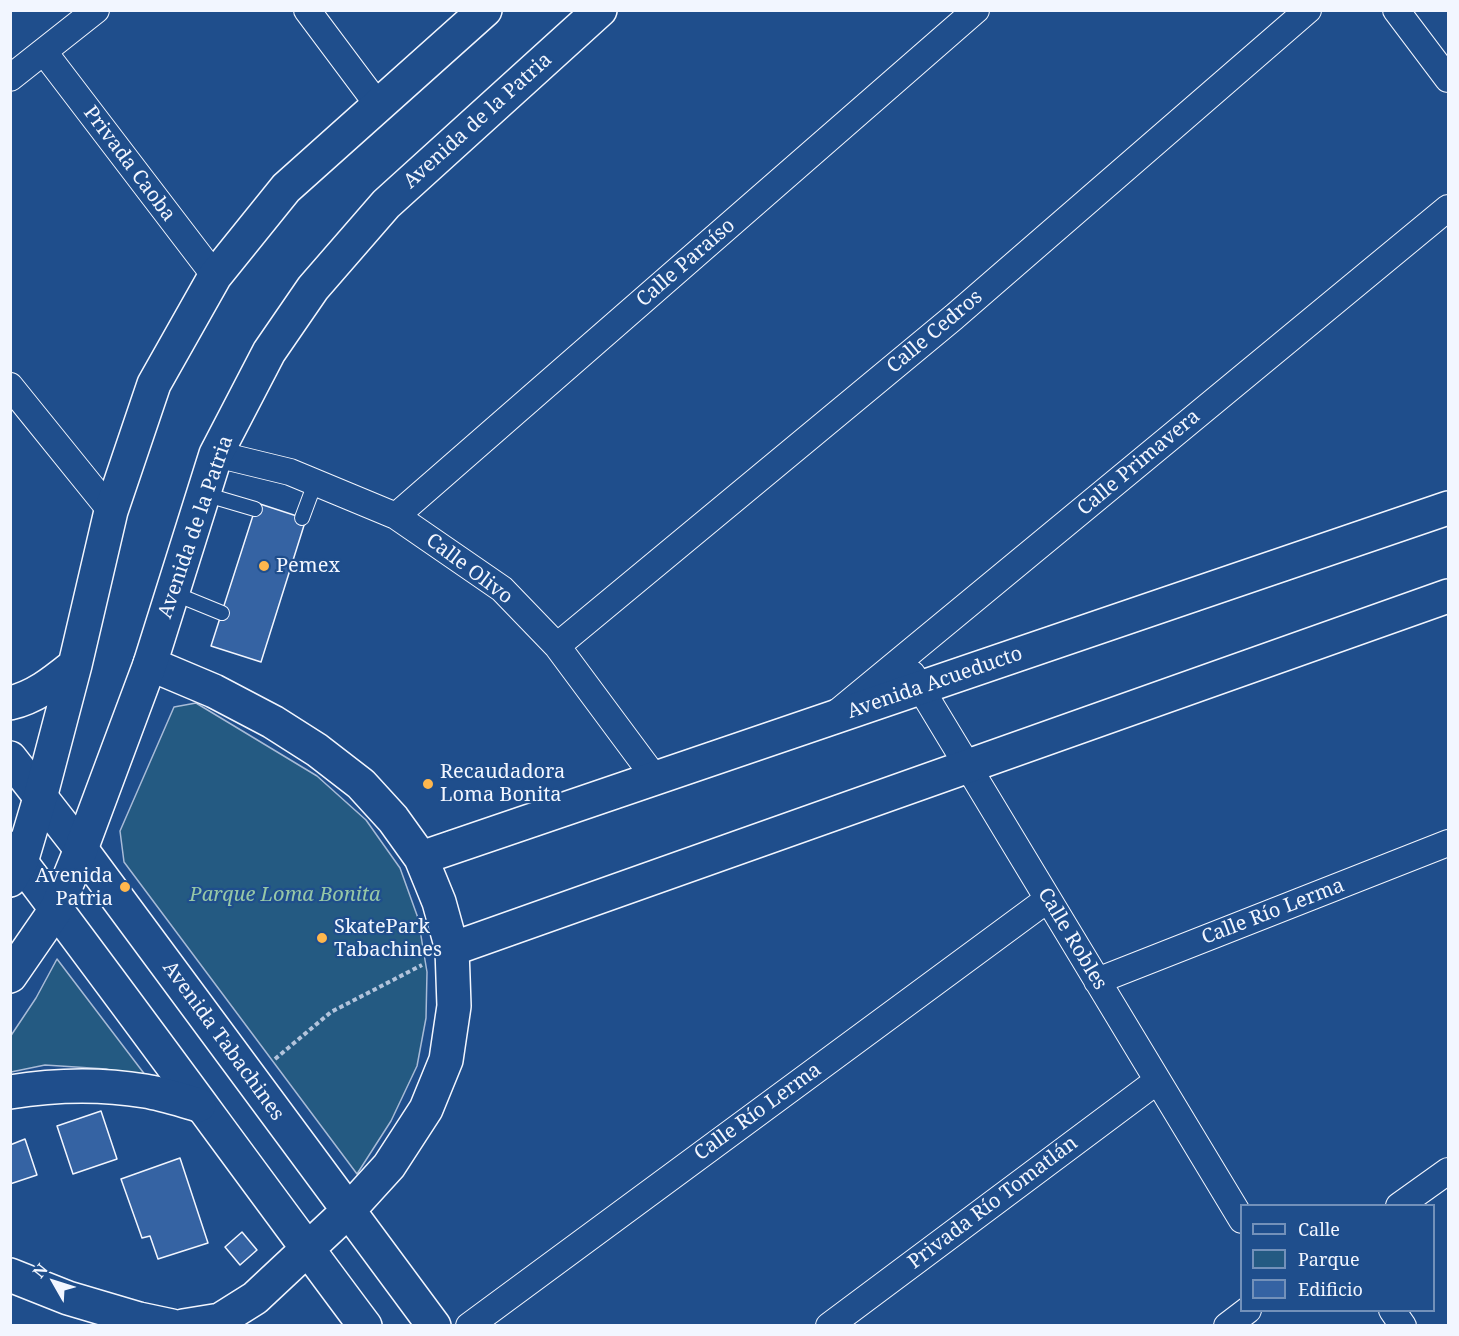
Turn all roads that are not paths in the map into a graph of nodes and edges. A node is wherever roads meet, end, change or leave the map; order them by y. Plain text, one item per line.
1 (96, 10) edge
2 (307, 10) edge
3 (485, 10) edge
4 (600, 10) edge
5 (976, 10) edge
6 (1308, 10) edge
7 (1396, 10) edge
8 (44, 52) junction
9 (10, 78) edge
10 (1449, 79) edge
11 (378, 105) junction
12 (1449, 208) edge
13 (215, 276) junction
14 (10, 386) edge
15 (216, 454) junction
16 (315, 483) junction
17 (204, 494) junction
18 (1449, 508) edge
19 (255, 510) dead end
20 (111, 511) junction
21 (396, 516) junction
22 (302, 518) dead end
23 (173, 593) junction
24 (1449, 596) edge
25 (222, 614) dead end
26 (557, 646) junction
27 (902, 658) junction
28 (150, 664) junction
29 (75, 665) junction
30 (920, 688) junction
31 (10, 703) edge
32 (830, 718) junction
33 (10, 758) edge
34 (968, 766) junction
35 (655, 778) junction
36 (40, 798) junction
37 (1449, 843) edge
38 (81, 849) junction
39 (421, 858) junction
40 (14, 864) edge
41 (1048, 899) junction
42 (57, 908) junction
43 (452, 949) junction
44 (10, 976) edge
45 (1097, 981) junction
46 (1157, 1081) junction
47 (10, 1092) edge
48 (199, 1105) junction
49 (1449, 1171) edge
50 (1402, 1204) edge
51 (348, 1211) junction
52 (1240, 1217) edge
53 (308, 1250) junction
54 (13, 1282) edge
55 (1247, 1312) edge
56 (1393, 1312) edge
57 (218, 1323) edge
58 (172, 1326) edge
59 (183, 1326) edge
60 (365, 1326) edge
61 (434, 1326) edge
62 (469, 1326) edge
63 (829, 1326) edge
64 (1227, 1326) edge
65 (1403, 1326) edge

1 - 8 street
2 - 11 street
3 - 11 street
4 - 15 street, Avenida de la Patria
5 - 21 street, Calle Paraíso
6 - 26 street, Calle Cedros
7 - 10 street
8 - 9 street
8 - 13 street, Privada Caoba
11 - 13 street
12 - 27 street, Calle Primavera
13 - 20 street
14 - 20 street
15 - 16 street, Calle Olivo
15 - 17 street, Avenida de la Patria
16 - 21 street, Calle Olivo
16 - 22 lane
17 - 19 lane
17 - 23 street, Avenida de la Patria
18 - 30 street, Avenida Acueducto
20 - 29 street
21 - 26 street, Calle Olivo
23 - 25 lane
23 - 28 street, Avenida de la Patria
24 - 34 street
26 - 35 street, Calle Olivo
27 - 30 street, Calle Robles
27 - 32 street, Calle Primavera
28 - 38 street, Avenida de la Patria
28 - 39 street
29 - 31 street
29 - 36 street
30 - 32 street, Avenida Acueducto
30 - 34 street, Calle Robles
32 - 35 street, Avenida Acueducto
33 - 36 street, Avenida Tabachines
34 - 41 street, Calle Robles
34 - 43 street
35 - 39 street, Avenida Acueducto
36 - 38 street, Avenida Tabachines
36 - 40 street
37 - 45 street, Calle Río Lerma
38 - 42 street, Avenida de la Patria
38 - 51 street, Avenida Tabachines
39 - 43 street
40 - 42 street
41 - 45 street, Calle Robles
41 - 62 street, Calle Río Lerma
42 - 44 street, Avenida de la Patria
42 - 48 street
43 - 51 street
45 - 46 street, Calle Robles
46 - 52 street, Calle Robles
46 - 63 street, Privada Río Tomatlán
47 - 48 street
48 - 53 street
49 - 50 street
51 - 53 street
51 - 61 street, Avenida Tabachines
53 - 57 street
53 - 60 street
54 - 58 street
55 - 64 street
56 - 65 street
57 - 59 street

